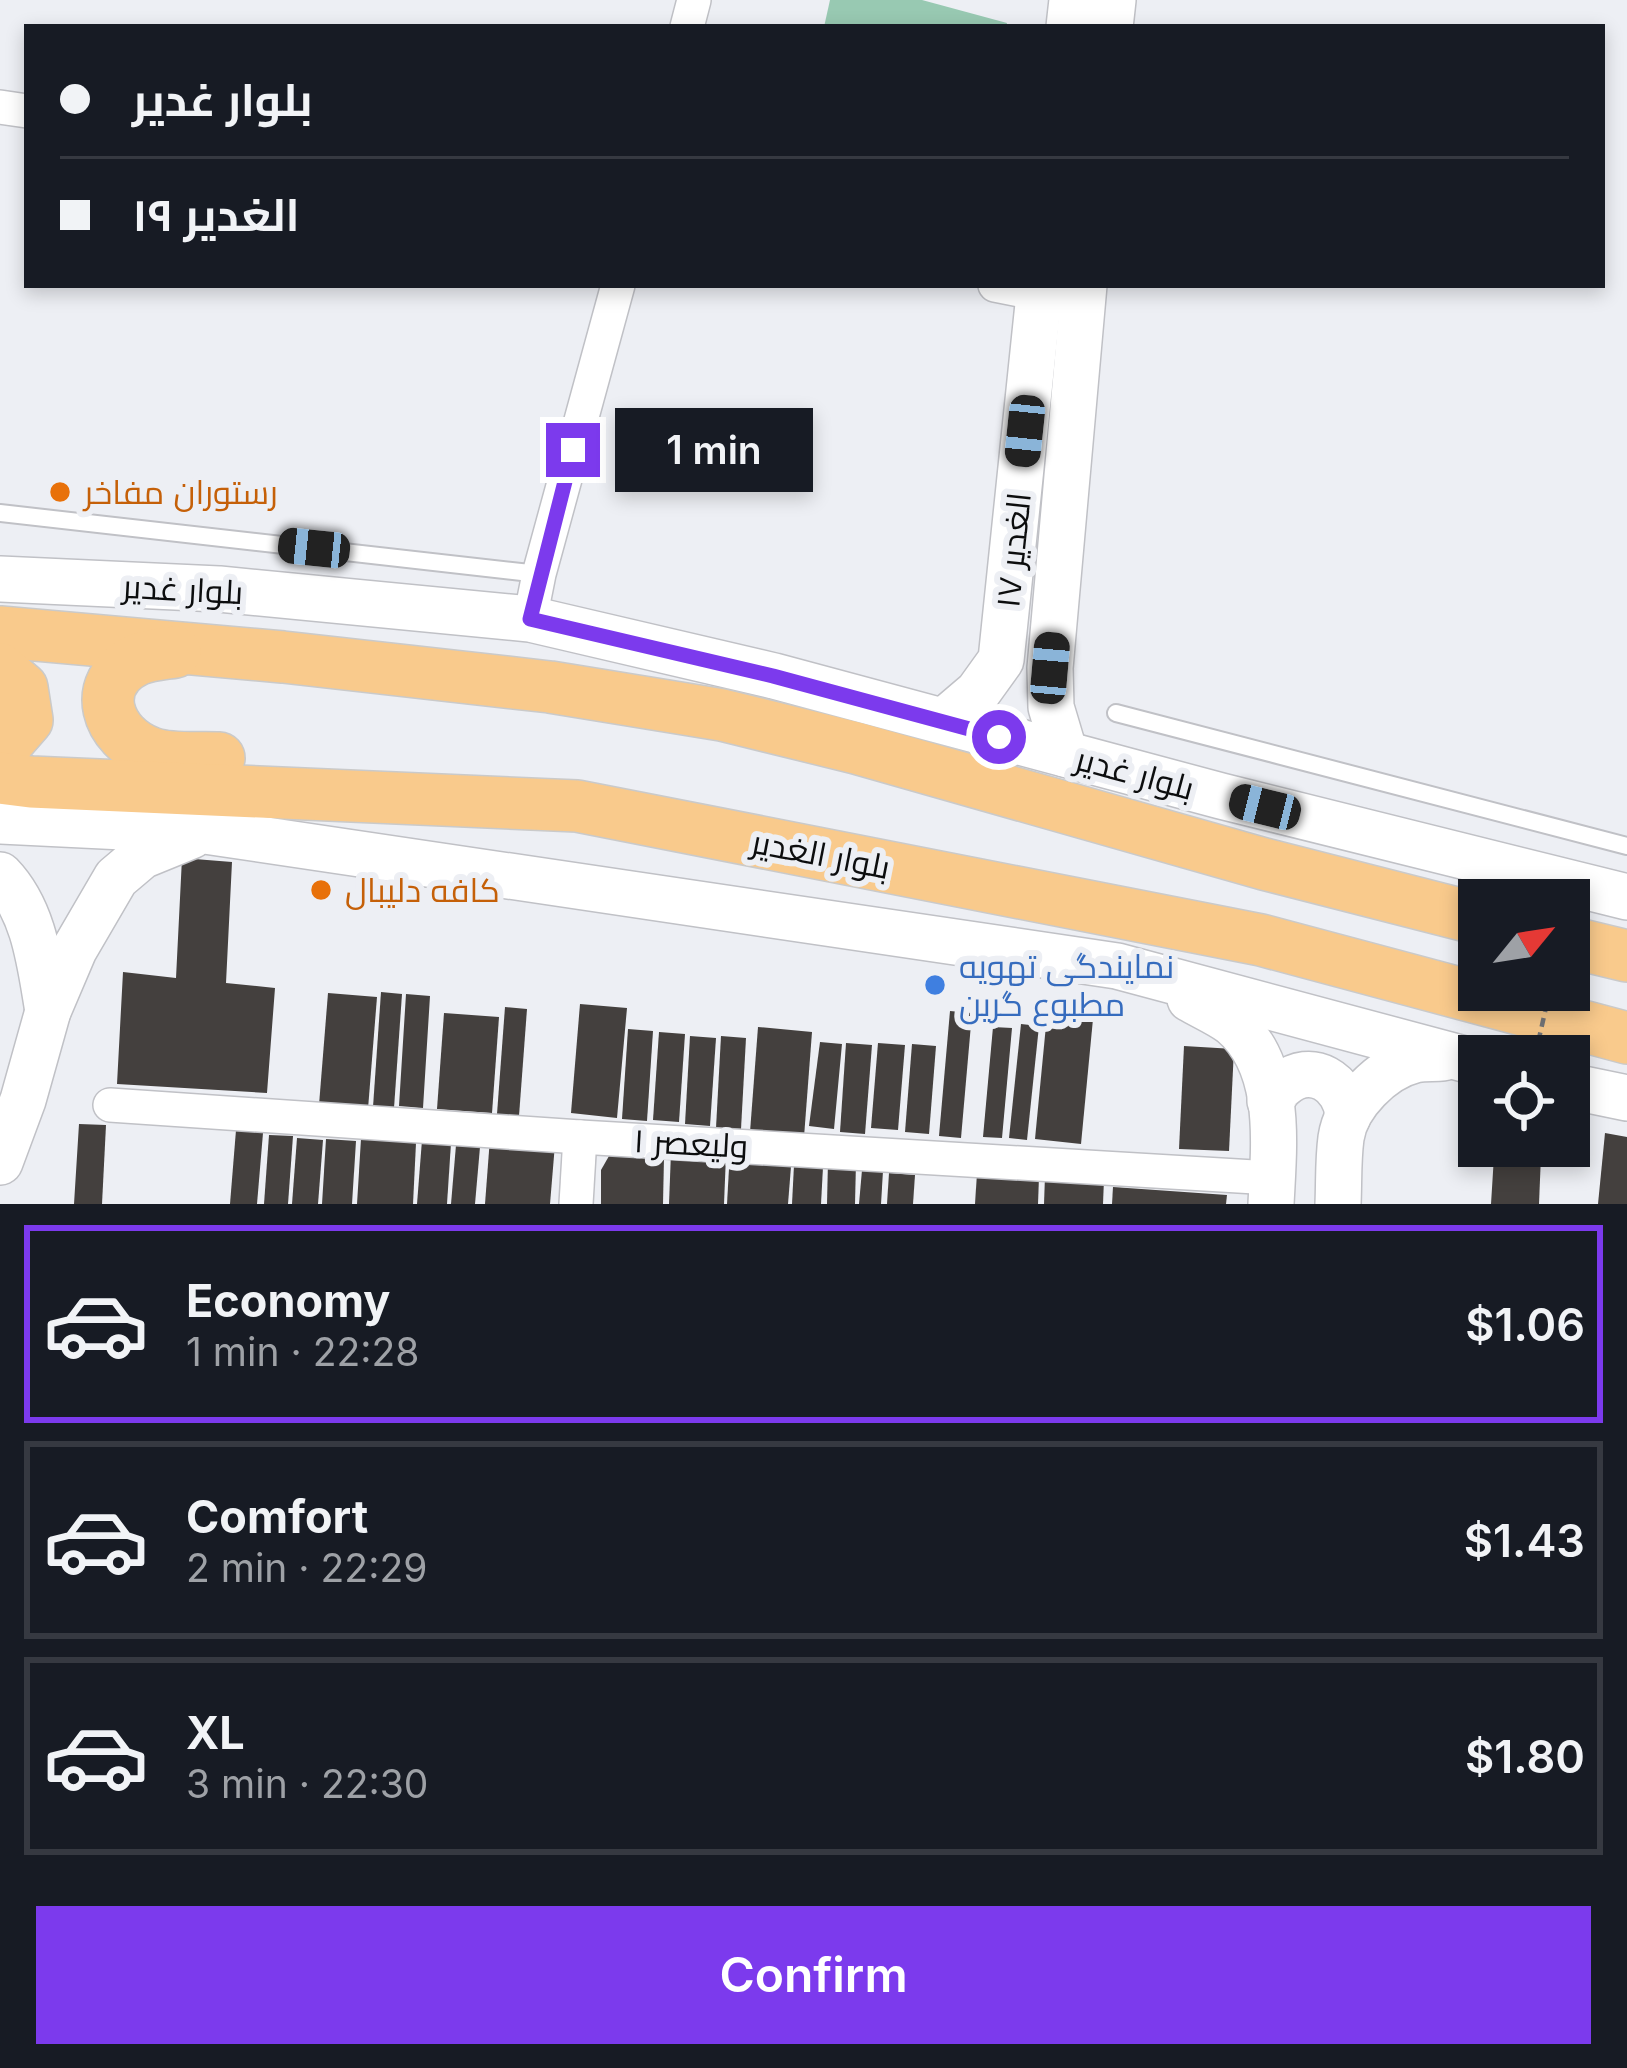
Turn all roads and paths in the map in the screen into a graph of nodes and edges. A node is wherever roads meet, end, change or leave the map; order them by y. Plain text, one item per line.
1 (617, 288) edge
2 (1024, 288) edge
3 (1084, 288) edge
4 (0, 513) edge
5 (539, 574) junction
6 (0, 579) edge
7 (530, 619) junction
8 (0, 632) edge
9 (193, 648) junction
10 (1001, 660) junction
11 (1050, 668) junction
12 (0, 669) edge
13 (1116, 713) dead end
14 (944, 721) junction
15 (0, 751) edge
16 (1065, 754) junction
17 (0, 778) edge
18 (577, 806) junction
19 (0, 821) edge
20 (205, 831) junction
21 (1627, 846) edge
22 (0, 875) edge
23 (1627, 897) edge
24 (1458, 914) edge
25 (1590, 947) edge
26 (1627, 956) edge
27 (1117, 965) junction
28 (48, 1011) junction
29 (1627, 1038) edge
30 (1458, 1058) edge
31 (1458, 1060) edge
32 (1590, 1090) edge
33 (1627, 1098) edge
34 (1270, 1101) junction
35 (110, 1105) dead end
36 (1348, 1116) junction
37 (580, 1136) junction
38 (0, 1162) edge
39 (1271, 1191) edge
40 (576, 1204) edge
41 (1338, 1204) edge

1 - 5 street
2 - 10 main road, الغدیر ۱۷
3 - 11 main road, الغدیر ۱۷
4 - 5 lane
5 - 7 street
6 - 7 main road, بلوار غدیر
7 - 14 main road, بلوار غدیر
8 - 9 main road
9 - 18 main road
9 - 24 main road
10 - 11 main road
10 - 14 main road
11 - 16 main road, الغدیر ۱۷
12 - 15 main road
13 - 21 lane
14 - 16 main road, بلوار غدیر
16 - 23 main road, بلوار غدیر
17 - 18 main road, بلوار الغدیر
18 - 29 main road, بلوار الغدیر
19 - 20 main road
20 - 27 main road
20 - 28 main road
22 - 28 main road
25 - 26 main road
27 - 30 main road
27 - 34 main road
28 - 38 main road
31 - 36 main road
32 - 33 main road
34 - 36 main road
34 - 39 main road
35 - 37 street, ولیعصر ۱
36 - 41 main road
37 - 39 street, ولیعصر ۱
37 - 40 street

